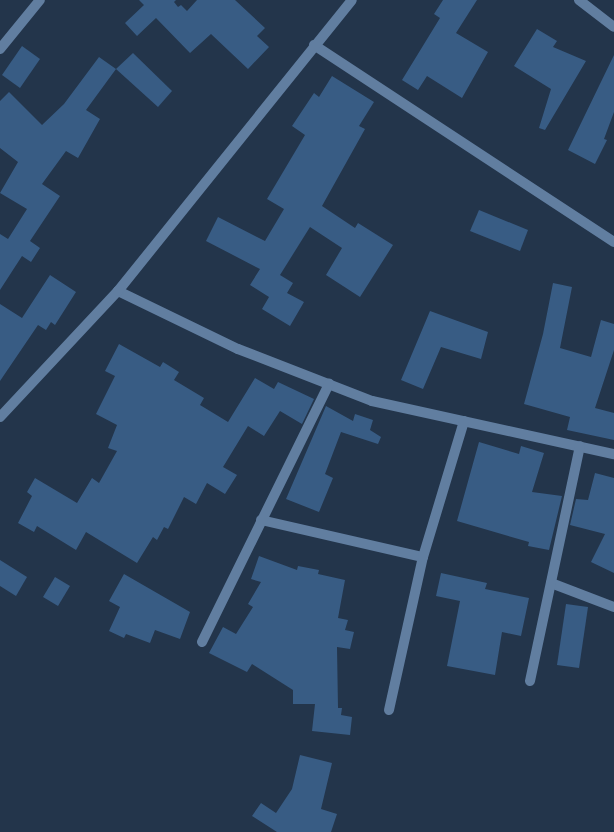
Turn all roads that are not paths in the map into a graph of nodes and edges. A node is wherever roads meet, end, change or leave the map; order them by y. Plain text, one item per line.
1 (40, 0) edge
2 (352, 0) edge
3 (579, 0) edge
4 (614, 27) edge
5 (314, 44) junction
6 (0, 49) edge
7 (614, 242) edge
8 (118, 291) junction
9 (329, 384) junction
10 (0, 418) edge
11 (464, 421) junction
12 (580, 446) junction
13 (614, 454) edge
14 (261, 520) junction
15 (423, 557) junction
16 (551, 583) junction
17 (614, 608) edge
18 (202, 642) dead end
19 (530, 681) dead end
20 (389, 710) dead end

1 - 6 street
2 - 5 street
3 - 4 street
5 - 7 street
5 - 8 street
8 - 9 street
8 - 10 street
9 - 11 street
9 - 14 street
11 - 12 street
11 - 15 street
12 - 13 street
12 - 16 street
14 - 15 street
14 - 18 street
15 - 20 street
16 - 17 street
16 - 19 street

